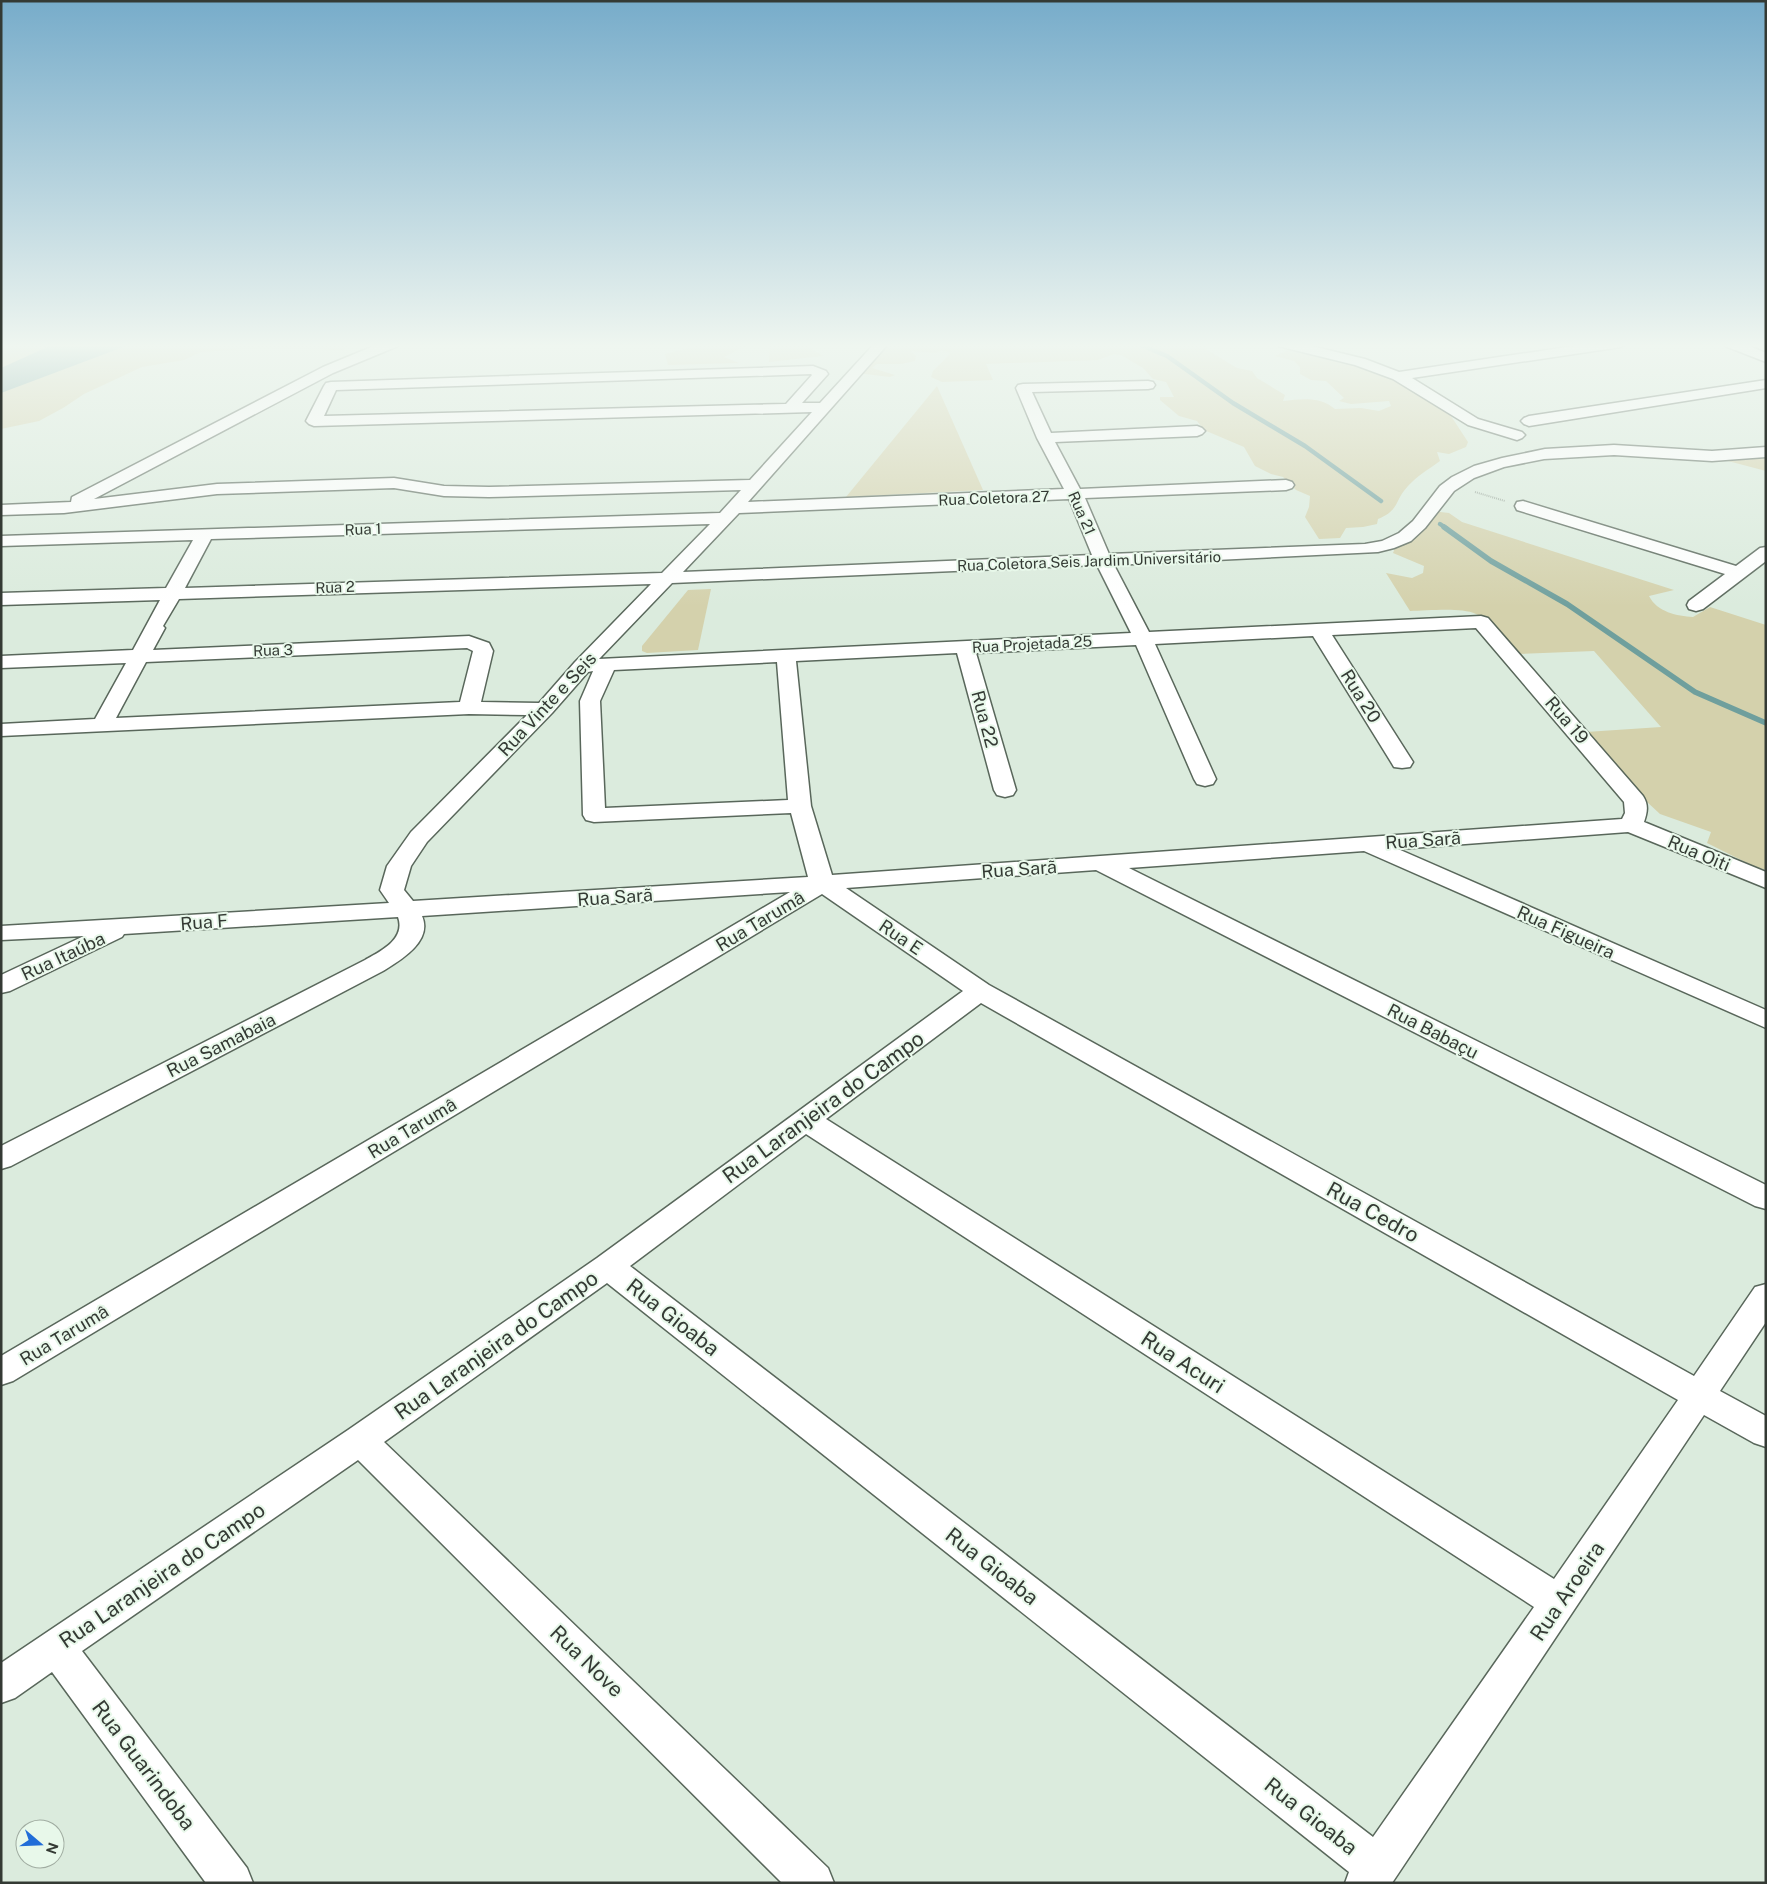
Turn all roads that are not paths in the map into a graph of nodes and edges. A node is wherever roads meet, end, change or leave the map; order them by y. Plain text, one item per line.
1 (211, 431) edge
2 (804, 431) edge
3 (1041, 431) edge
4 (1197, 431) dead end
5 (1480, 431) edge
6 (1503, 431) edge
7 (1517, 435) junction
8 (1044, 438) junction
9 (1492, 447) junction
10 (1542, 450) junction
11 (1766, 452) edge
12 (1478, 469) junction
13 (753, 485) junction
14 (1286, 486) dead end
15 (1075, 494) junction
16 (1523, 506) road end
17 (64, 508) junction
18 (1, 510) edge
19 (729, 513) junction
20 (206, 533) junction
21 (1, 540) edge
22 (1766, 552) edge
23 (1103, 560) junction
24 (1738, 573) junction
25 (669, 578) junction
26 (173, 592) junction
27 (1, 599) edge
28 (1696, 605) dead end
29 (1481, 622) joint
30 (1320, 630) junction
31 (1143, 639) junction
32 (965, 647) junction
33 (140, 656) junction
34 (786, 656) junction
35 (1, 662) edge
36 (606, 665) junction
37 (582, 666) junction
38 (470, 708) junction
39 (545, 709) junction
40 (102, 725) junction
41 (1, 730) edge
42 (1402, 762) dead end
43 (1205, 779) dead end
44 (1005, 790) dead end
45 (800, 806) junction
46 (1631, 825) junction
47 (1367, 844) junction
48 (1100, 863) junction
49 (1766, 881) edge
50 (822, 883) junction
51 (406, 910) junction
52 (124, 927) junction
53 (1, 933) edge
54 (1, 985) edge
55 (980, 991) junction
56 (1766, 1020) edge
57 (806, 1120) junction
58 (1, 1159) edge
59 (1766, 1198) edge
60 (608, 1266) junction
61 (1766, 1296) edge
62 (1, 1372) edge
63 (1700, 1395) junction
64 (1766, 1433) edge
65 (360, 1440) junction
66 (1559, 1603) junction
67 (56, 1647) junction
68 (1, 1685) edge
69 (1371, 1875) edge
70 (232, 1883) edge
71 (813, 1883) edge

1 - 17 street
2 - 13 street, Rua Vinte e Seis
3 - 8 street, Rua 21
4 - 8 street
5 - 9 street
6 - 7 street
7 - 9 street
7 - 10 street
8 - 15 street, Rua 21
9 - 10 street
9 - 12 street
10 - 11 street
10 - 12 street
12 - 23 street, Rua Coletora Seis Jardim Universitário
13 - 17 street
13 - 19 street, Rua Vinte e Seis
14 - 15 street, Rua Coletora 27
15 - 19 street, Rua Coletora 27
15 - 23 street, Rua 21
16 - 24 street
17 - 18 street
19 - 20 street, Rua 1
19 - 25 street, Rua Vinte e Seis
20 - 21 street, Rua 1
20 - 26 street
22 - 24 street
23 - 25 street, Rua Coletora Seis Jardim Universitário
23 - 31 street, Rua 21
24 - 28 street
25 - 26 street, Rua 2
25 - 37 street, Rua Vinte e Seis
26 - 27 street, Rua 2
26 - 33 street
29 - 30 street, Rua Projetada 25
29 - 46 street, Rua 19
30 - 31 street, Rua Projetada 25
30 - 42 street, Rua 20
31 - 32 street, Rua Projetada 25
31 - 43 street, Rua 21
32 - 34 street, Rua Projetada 25
32 - 44 street, Rua 22
33 - 35 street, Rua 3
33 - 38 street, Rua 3
33 - 40 street
34 - 36 street, Rua Projetada 25
34 - 45 street
36 - 37 street, Rua Projetada 25
36 - 45 street
37 - 39 street, Rua Vinte e Seis
38 - 39 street
38 - 40 street
39 - 51 street, Rua Vinte e Seis
40 - 41 street
45 - 50 street
46 - 47 street, Rua Sarã
46 - 49 street, Rua Oiti
47 - 48 street, Rua Sarã
47 - 56 street, Rua Figueira
48 - 50 street, Rua Sarã
48 - 59 street, Rua Babaçu
50 - 51 street, Rua Sarã
50 - 55 street, Rua E
50 - 62 street, Rua Tarumâ
51 - 52 street, Rua F
51 - 58 street, Rua Samabaia
52 - 53 street, Rua F
52 - 54 street, Rua Itaúba
55 - 57 street, Rua Laranjeira do Campo
55 - 63 street, Rua Cedro
57 - 60 street, Rua Laranjeira do Campo
57 - 66 street, Rua Acuri
60 - 65 street, Rua Laranjeira do Campo
60 - 69 street, Rua Gioaba
61 - 63 street, Rua Aroeira
63 - 64 street, Rua Cedro
63 - 66 street, Rua Aroeira
65 - 67 street, Rua Laranjeira do Campo
65 - 71 street, Rua Nove
66 - 69 street, Rua Aroeira
67 - 68 street, Rua Laranjeira do Campo
67 - 70 street, Rua Guarindoba

